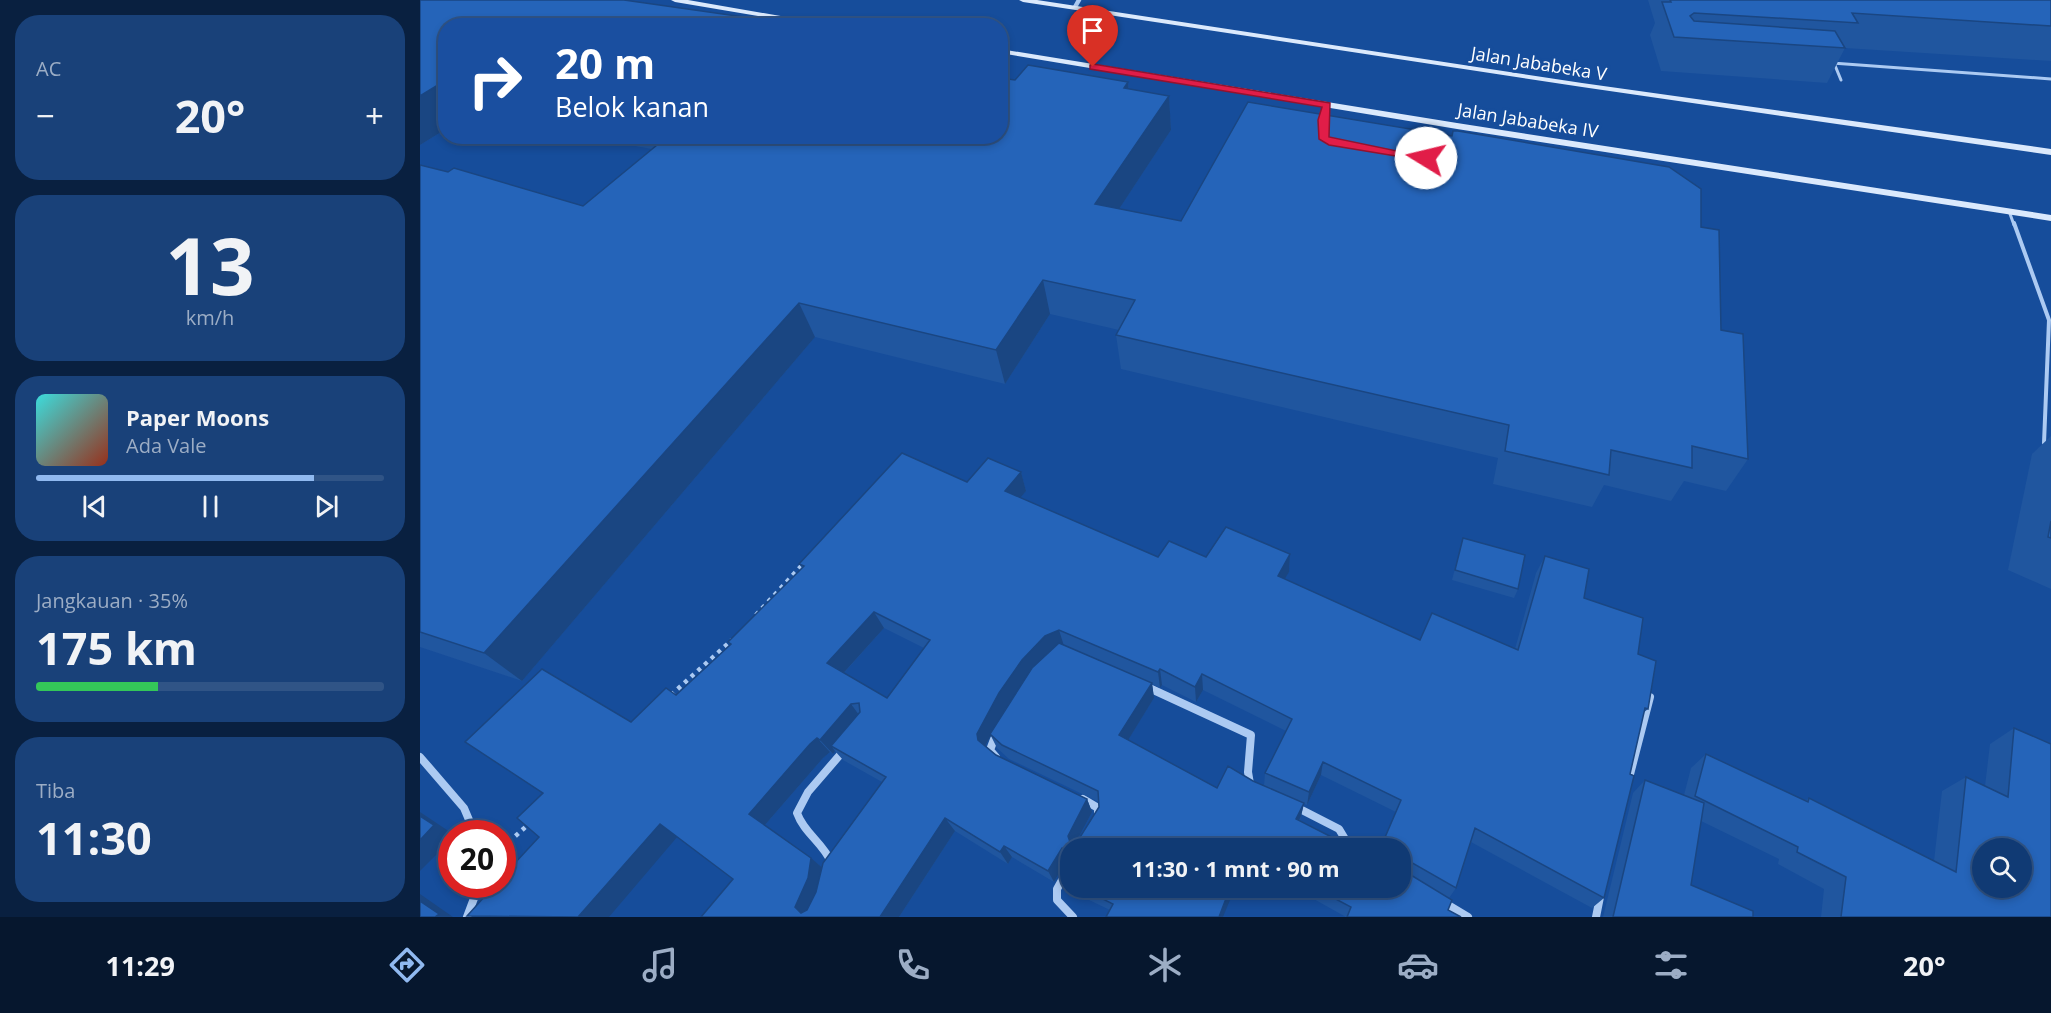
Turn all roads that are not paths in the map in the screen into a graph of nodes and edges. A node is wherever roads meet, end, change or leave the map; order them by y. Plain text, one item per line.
1 (675, 0) edge
2 (1023, 0) edge
3 (1077, 4) edge
4 (786, 18) edge
5 (1008, 52) edge
6 (1822, 62) edge
7 (1834, 63) junction
8 (2051, 79) edge
9 (1841, 80) edge
10 (1327, 105) junction
11 (1323, 127) edge
12 (2051, 152) edge
13 (2009, 211) junction
14 (2051, 218) edge
15 (2044, 443) dead end
16 (1142, 684) edge
17 (1650, 697) edge
18 (1004, 723) edge
19 (852, 740) edge
20 (422, 762) edge
21 (1006, 764) edge
22 (1255, 789) edge
23 (1626, 790) edge
24 (1075, 796) edge
25 (1287, 803) edge
26 (469, 820) edge
27 (1092, 827) edge
28 (1344, 838) edge
29 (831, 869) edge
30 (1604, 882) edge
31 (1060, 884) edge
32 (474, 898) edge
33 (1436, 898) edge
34 (467, 917) edge
35 (1073, 917) edge
36 (1468, 917) edge
37 (1596, 917) edge

1 - 4 street
2 - 3 street, Jalan Jababeka V
3 - 12 street, Jalan Jababeka V
5 - 10 street, Jalan Jababeka IV
6 - 7 lane
7 - 8 lane
7 - 9 lane
10 - 11 lane
10 - 13 street, Jalan Jababeka IV
13 - 14 street, Jalan Jababeka IV
13 - 15 lane
16 - 22 street
17 - 23 street
18 - 21 street
19 - 29 street
20 - 26 street
24 - 27 street
25 - 28 street
30 - 37 street
31 - 35 street
32 - 34 street
33 - 36 street

